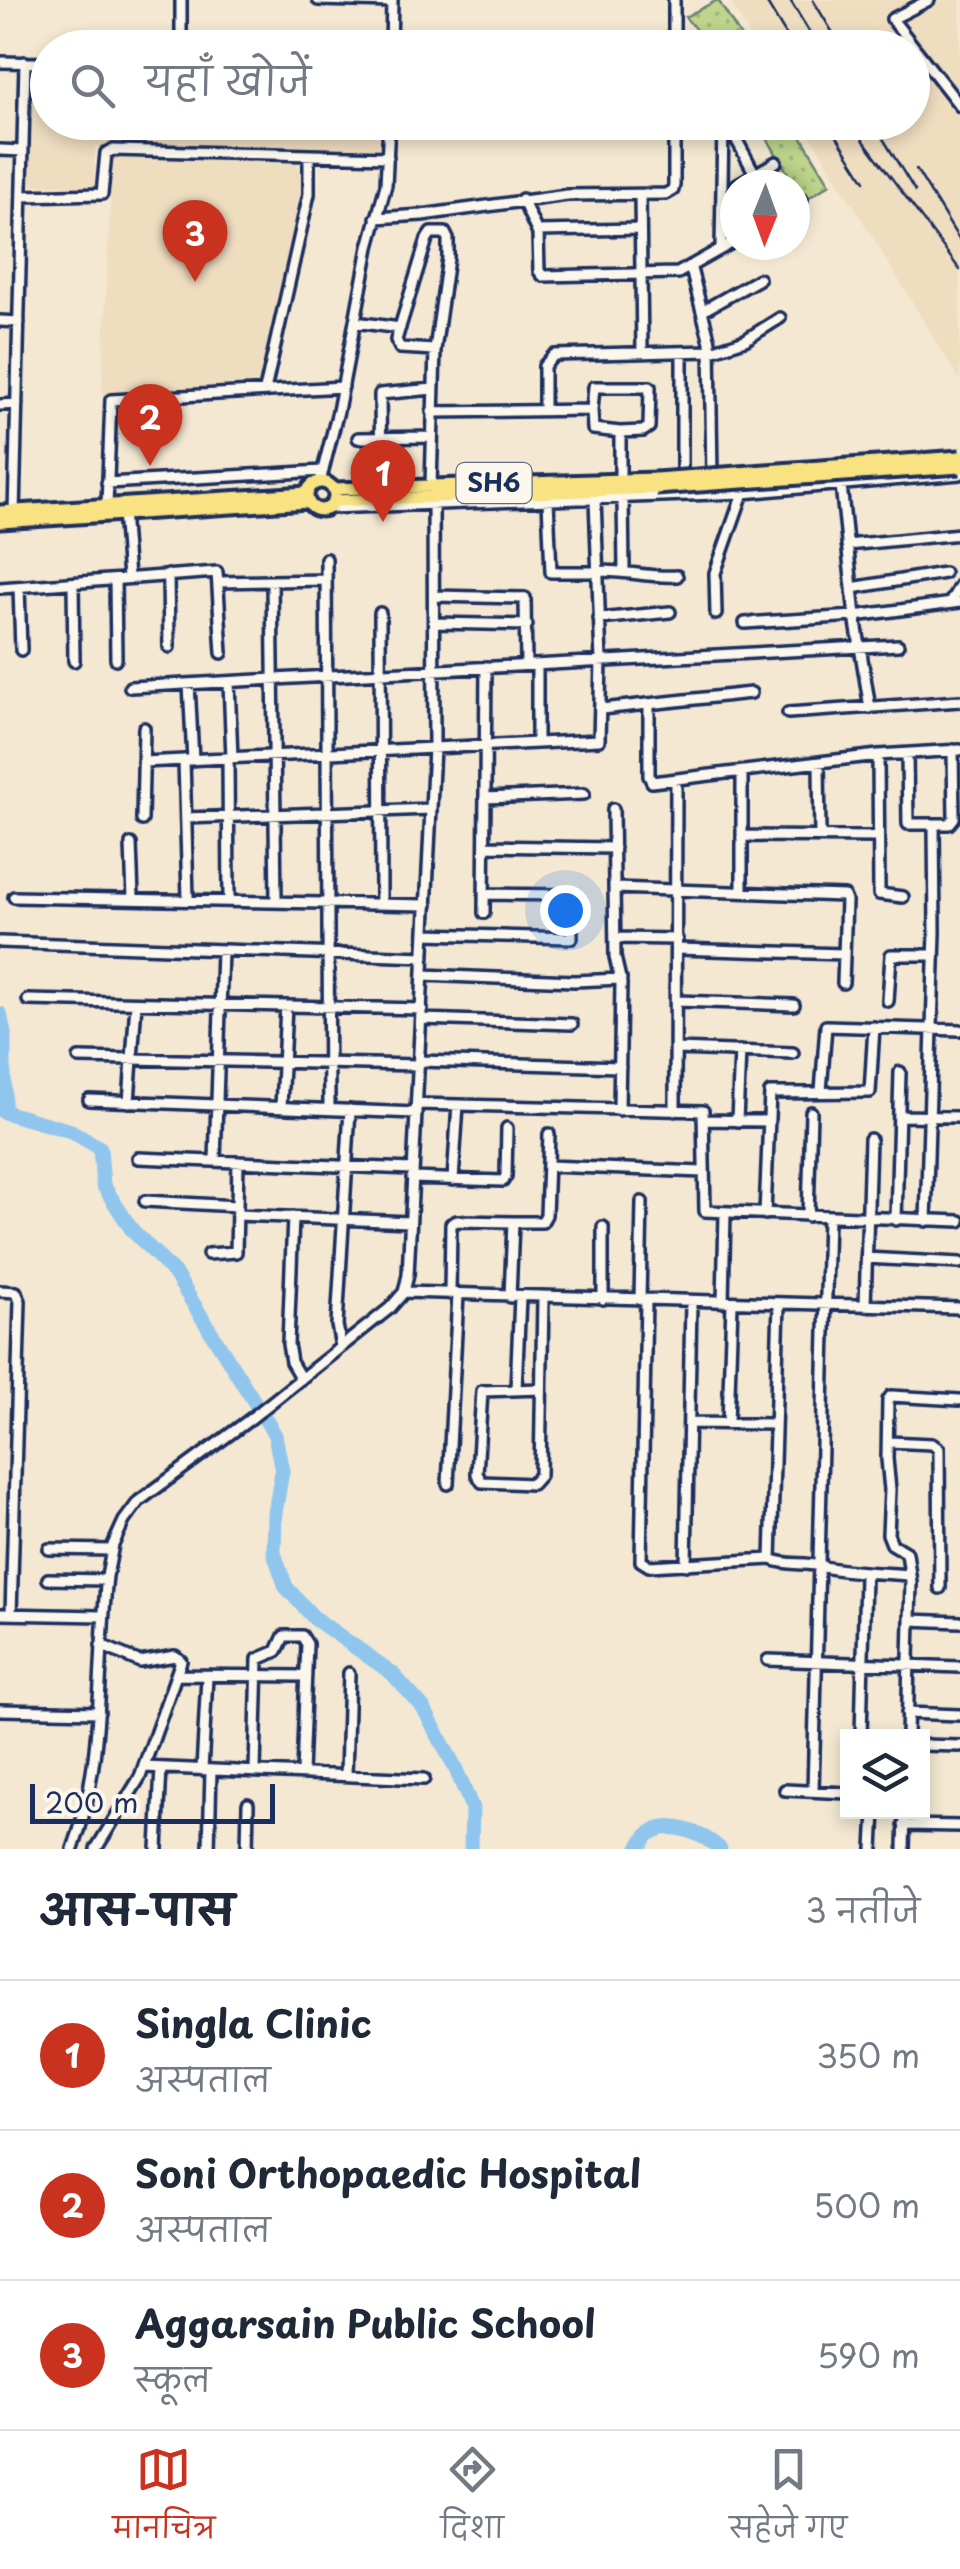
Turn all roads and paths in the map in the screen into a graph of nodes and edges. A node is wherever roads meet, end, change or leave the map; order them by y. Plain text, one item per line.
1 (181, 0) edge
2 (318, 0) edge
3 (357, 0) edge
4 (674, 0) edge
5 (929, 0) edge
6 (392, 1) edge
7 (181, 30) edge
8 (391, 30) edge
9 (674, 30) edge
10 (901, 30) edge
11 (0, 62) edge
12 (25, 62) junction
13 (30, 62) edge
14 (930, 68) edge
15 (960, 106) edge
16 (388, 140) edge
17 (674, 140) edge
18 (724, 140) edge
19 (735, 140) edge
20 (0, 150) edge
21 (23, 151) junction
22 (309, 155) junction
23 (388, 157) junction
24 (776, 162) dead end
25 (723, 170) edge
26 (752, 170) edge
27 (761, 170) edge
28 (640, 194) junction
29 (22, 196) junction
30 (522, 199) junction
31 (376, 218) junction
32 (640, 230) junction
33 (537, 231) junction
34 (720, 250) edge
35 (690, 269) junction
36 (641, 273) junction
37 (758, 279) dead end
38 (704, 310) junction
39 (780, 318) dead end
40 (0, 322) edge
41 (19, 322) junction
42 (355, 322) junction
43 (400, 328) junction
44 (435, 350) junction
45 (711, 351) junction
46 (642, 352) junction
47 (682, 352) junction
48 (343, 387) junction
49 (433, 389) junction
50 (266, 390) junction
51 (17, 404) junction
52 (0, 405) edge
53 (544, 410) junction
54 (592, 410) junction
55 (432, 412) junction
56 (620, 432) junction
57 (432, 437) junction
58 (358, 438) dead end
59 (380, 438) junction
60 (960, 457) edge
61 (960, 471) edge
62 (321, 477) junction
63 (620, 479) junction
64 (107, 483) junction
65 (656, 483) junction
66 (841, 485) junction
67 (381, 487) junction
68 (14, 488) junction
69 (0, 489) edge
70 (742, 493) junction
71 (712, 494) junction
72 (432, 495) junction
73 (682, 496) junction
74 (308, 498) junction
75 (623, 498) junction
76 (332, 499) junction
77 (594, 499) junction
78 (548, 500) junction
79 (107, 505) junction
80 (123, 509) junction
81 (0, 512) edge
82 (9, 518) edge
83 (960, 534) edge
84 (847, 545) junction
85 (326, 559) dead end
86 (624, 570) junction
87 (597, 571) junction
88 (944, 573) dead end
89 (168, 575) junction
90 (677, 576) dead end
91 (128, 578) junction
92 (115, 580) junction
93 (326, 580) junction
94 (272, 581) junction
95 (219, 582) junction
96 (73, 584) junction
97 (960, 585) edge
98 (19, 587) junction
99 (0, 588) edge
100 (852, 588) junction
101 (434, 596) junction
102 (955, 602) edge
103 (670, 612) dead end
104 (380, 613) dead end
105 (716, 614) dead end
106 (855, 616) junction
107 (599, 619) junction
108 (434, 622) junction
109 (746, 623) dead end
110 (527, 625) junction
111 (898, 645) dead end
112 (169, 647) dead end
113 (859, 647) junction
114 (21, 650) dead end
115 (222, 653) dead end
116 (116, 659) dead end
117 (74, 661) dead end
118 (600, 661) junction
119 (532, 665) junction
120 (486, 668) junction
121 (434, 670) junction
122 (379, 673) junction
123 (326, 676) junction
124 (275, 679) junction
125 (229, 682) junction
126 (190, 684) junction
127 (130, 687) dead end
128 (751, 693) dead end
129 (960, 701) edge
130 (649, 706) junction
131 (870, 708) junction
132 (601, 709) junction
133 (788, 714) dead end
134 (144, 728) dead end
135 (538, 743) junction
136 (486, 746) junction
137 (434, 748) junction
138 (957, 750) edge
139 (378, 751) junction
140 (327, 753) junction
141 (907, 754) junction
142 (275, 756) junction
143 (878, 756) junction
144 (230, 758) junction
145 (188, 760) junction
146 (143, 762) junction
147 (819, 763) junction
148 (742, 772) junction
149 (676, 780) junction
150 (584, 794) dead end
151 (485, 798) junction
152 (613, 809) dead end
153 (431, 810) junction
154 (379, 811) junction
155 (327, 813) junction
156 (276, 815) junction
157 (229, 816) junction
158 (186, 818) junction
159 (142, 820) dead end
160 (934, 825) junction
161 (742, 836) junction
162 (820, 836) junction
163 (877, 836) junction
164 (131, 844) dead end
165 (485, 846) junction
166 (614, 848) junction
167 (616, 888) junction
168 (677, 888) junction
169 (742, 891) junction
170 (484, 894) junction
171 (14, 897) dead end
172 (904, 897) dead end
173 (133, 898) junction
174 (188, 898) junction
175 (230, 899) junction
176 (276, 900) junction
177 (328, 902) junction
178 (380, 904) junction
179 (427, 905) junction
180 (484, 912) dead end
181 (426, 934) junction
182 (615, 938) junction
183 (0, 942) edge
184 (677, 944) junction
185 (222, 951) junction
186 (844, 954) junction
187 (934, 954) junction
188 (328, 955) junction
189 (424, 957) junction
190 (424, 975) junction
191 (621, 979) junction
192 (843, 983) dead end
193 (28, 1000) dead end
194 (676, 1000) junction
195 (888, 1001) dead end
196 (136, 1002) junction
197 (220, 1004) junction
198 (794, 1005) dead end
199 (286, 1006) junction
200 (328, 1007) junction
201 (422, 1014) junction
202 (572, 1024) dead end
203 (874, 1027) junction
204 (932, 1029) junction
205 (960, 1030) edge
206 (676, 1049) junction
207 (740, 1051) junction
208 (792, 1053) dead end
209 (79, 1058) dead end
210 (132, 1059) junction
211 (220, 1061) junction
212 (283, 1062) junction
213 (328, 1063) junction
214 (419, 1063) junction
215 (620, 1067) junction
216 (900, 1072) dead end
217 (821, 1091) junction
218 (89, 1100) dead end
219 (129, 1102) junction
220 (218, 1105) junction
221 (458, 1105) junction
222 (281, 1107) junction
223 (416, 1108) junction
224 (330, 1109) junction
225 (350, 1110) junction
226 (619, 1110) junction
227 (675, 1111) junction
228 (812, 1112) dead end
229 (899, 1116) junction
230 (930, 1117) junction
231 (960, 1117) edge
232 (705, 1120) junction
233 (737, 1120) junction
234 (768, 1121) junction
235 (506, 1128) dead end
236 (549, 1134) dead end
237 (870, 1139) dead end
238 (138, 1158) dead end
239 (215, 1161) junction
240 (238, 1162) junction
241 (345, 1166) junction
242 (548, 1166) junction
243 (704, 1172) junction
244 (412, 1173) junction
245 (452, 1180) junction
246 (145, 1201) dead end
247 (642, 1202) dead end
248 (237, 1210) junction
249 (725, 1213) junction
250 (765, 1214) junction
251 (808, 1216) junction
252 (828, 1217) junction
253 (293, 1218) junction
254 (868, 1219) junction
255 (342, 1220) junction
256 (896, 1220) junction
257 (926, 1221) junction
258 (960, 1221) edge
259 (410, 1222) junction
260 (513, 1222) junction
261 (603, 1227) dead end
262 (208, 1254) dead end
263 (866, 1258) junction
264 (960, 1263) edge
265 (0, 1290) edge
266 (404, 1292) junction
267 (454, 1294) junction
268 (515, 1297) junction
269 (543, 1298) junction
270 (602, 1299) junction
271 (643, 1300) junction
272 (691, 1302) junction
273 (728, 1302) junction
274 (779, 1304) junction
275 (826, 1305) junction
276 (865, 1306) junction
277 (960, 1308) edge
278 (342, 1347) junction
279 (301, 1379) junction
280 (516, 1389) junction
281 (541, 1389) junction
282 (960, 1400) edge
283 (689, 1423) junction
284 (728, 1423) junction
285 (774, 1424) junction
286 (888, 1442) junction
287 (448, 1484) dead end
288 (49, 1549) dead end
289 (112, 1550) junction
290 (771, 1559) junction
291 (686, 1565) junction
292 (819, 1566) junction
293 (908, 1574) junction
294 (865, 1575) junction
295 (48, 1578) dead end
296 (106, 1580) junction
297 (940, 1588) dead end
298 (6, 1614) edge
299 (102, 1616) junction
300 (910, 1620) junction
301 (960, 1622) edge
302 (101, 1644) junction
303 (768, 1660) dead end
304 (817, 1661) junction
305 (863, 1663) junction
306 (909, 1665) junction
307 (960, 1667) edge
308 (349, 1673) dead end
309 (176, 1676) junction
310 (258, 1676) junction
311 (306, 1676) junction
312 (207, 1677) junction
313 (0, 1710) edge
314 (99, 1712) junction
315 (907, 1713) junction
316 (960, 1715) edge
317 (861, 1729) edge
318 (907, 1729) edge
319 (930, 1744) edge
320 (960, 1746) edge
321 (144, 1768) junction
322 (161, 1768) junction
323 (206, 1770) junction
324 (254, 1771) junction
325 (302, 1773) junction
326 (346, 1775) junction
327 (424, 1779) dead end
328 (785, 1790) dead end
329 (813, 1791) junction
330 (840, 1793) edge
331 (248, 1804) dead end
332 (875, 1819) edge
333 (904, 1819) edge
334 (904, 1825) junction
335 (960, 1826) edge
336 (73, 1849) edge
337 (96, 1849) edge
338 (157, 1849) edge
339 (209, 1849) edge
340 (247, 1849) edge
341 (873, 1849) edge
342 (904, 1849) edge

1 - 7 street
2 - 3 street
3 - 6 street
4 - 9 street
5 - 10 street
6 - 8 street
11 - 12 street
12 - 13 street
12 - 21 street
14 - 15 street
16 - 23 street
17 - 28 street
18 - 25 street
19 - 26 street
20 - 21 street
21 - 29 street
22 - 23 street
22 - 29 street
22 - 50 street
23 - 31 street
24 - 27 street
28 - 30 street
28 - 32 street
29 - 41 street
30 - 31 street
30 - 33 street
31 - 42 street
32 - 33 street
32 - 36 street
33 - 36 street
34 - 35 street
35 - 36 street
35 - 38 street
36 - 46 street
37 - 38 street
38 - 45 street
39 - 45 street
40 - 41 street
41 - 51 street
42 - 43 street
42 - 48 street
43 - 44 street
43 - 44 street
44 - 49 street
45 - 47 street
45 - 71 street
46 - 47 street
46 - 53 street
47 - 73 street
48 - 50 street
48 - 62 street
49 - 55 street
49 - 59 street
50 - 64 street
51 - 52 street
51 - 68 street
53 - 54 street
53 - 55 street
54 - 56 street
54 - 56 street
55 - 57 street
56 - 63 street
57 - 59 street
57 - 72 street
58 - 59 street
59 - 67 street
60 - 65 main road, SH6, bridge
61 - 65 main road, SH6, bridge
61 - 66 street
62 - 64 street
62 - 74 main road
62 - 76 main road
63 - 65 main road, SH6
63 - 72 main road, SH6
64 - 79 street
65 - 72 main road, SH6
66 - 70 street
66 - 84 street
67 - 72 main road, SH6
67 - 76 main road, SH6
68 - 69 street
68 - 82 street
70 - 71 street
70 - 105 street
71 - 73 street
72 - 76 main road, SH6
72 - 78 street
72 - 101 street
73 - 75 street
74 - 76 main road, SH6
74 - 80 main road, SH6
75 - 77 street
75 - 86 street
77 - 78 street
77 - 87 street
78 - 87 street
79 - 80 main road, SH6
79 - 82 main road, SH6
80 - 82 main road, SH6
80 - 91 street
81 - 82 main road, SH6
83 - 84 street
84 - 100 street
85 - 93 street
86 - 87 street
86 - 90 street
87 - 107 street
88 - 100 street
89 - 91 street
89 - 95 street
89 - 112 street
91 - 92 street
92 - 96 street
92 - 116 street
93 - 94 street
93 - 123 street
94 - 95 street
94 - 124 street
95 - 115 street
96 - 98 street
96 - 117 street
97 - 102 street
98 - 99 street
98 - 114 street
100 - 106 street
101 - 108 street
101 - 110 street
102 - 106 street
103 - 107 street
104 - 122 street
106 - 109 street
106 - 113 street
107 - 118 street
108 - 110 street
108 - 121 street
110 - 119 street
111 - 113 street
113 - 118 street
113 - 131 street
118 - 119 street
118 - 132 street
119 - 120 street
119 - 135 street
120 - 121 street
120 - 136 street
121 - 122 street
121 - 137 street
122 - 123 street
122 - 139 street
123 - 124 street
123 - 140 street
124 - 125 street
124 - 142 street
125 - 126 street
125 - 144 street
126 - 127 street
126 - 145 street
128 - 130 street
129 - 131 street
130 - 132 street
130 - 149 street
131 - 133 street
132 - 135 street
134 - 146 street
135 - 136 street
136 - 137 street
136 - 151 street
137 - 139 street
137 - 153 street
138 - 141 street
138 - 160 street
139 - 140 street
139 - 154 street
140 - 142 street
140 - 155 street
141 - 143 street
141 - 160 street
142 - 144 street
142 - 156 street
143 - 147 street
143 - 163 street
144 - 145 street
144 - 157 street
145 - 146 street
145 - 158 street
146 - 159 street
147 - 148 street
147 - 162 street
148 - 149 street
148 - 161 street
149 - 168 street
150 - 151 street
151 - 165 street
152 - 166 street
153 - 154 street
153 - 179 street
154 - 155 street
154 - 178 street
155 - 156 street
155 - 177 street
156 - 157 street
156 - 176 street
157 - 158 street
157 - 175 street
158 - 174 street
160 - 187 street
161 - 162 street
161 - 169 street
162 - 163 street
163 - 172 street
164 - 173 street
165 - 166 street
165 - 170 street
166 - 167 street
167 - 168 street
167 - 182 street
168 - 169 street
168 - 184 street
169 - 186 street
170 - 180 street
170 - 181 street
171 - 173 street
173 - 174 street
174 - 175 street
175 - 176 street
176 - 177 street
177 - 178 street
177 - 188 street
178 - 179 street
179 - 181 street
181 - 189 street
182 - 184 street
182 - 191 street
183 - 185 street
184 - 186 street
184 - 194 street
185 - 188 street
185 - 197 street
186 - 192 street
187 - 195 street
187 - 204 street
188 - 189 street
188 - 200 street
189 - 190 street
190 - 191 street
190 - 201 street
191 - 215 street
193 - 196 street
194 - 198 street
194 - 206 street
196 - 197 street
196 - 210 street
197 - 199 street
197 - 211 street
199 - 200 street
199 - 212 street
200 - 201 street
200 - 213 street
201 - 202 street
201 - 214 street
203 - 204 street
203 - 217 street
203 - 217 street
204 - 205 street
204 - 230 street
206 - 207 street
206 - 227 street
207 - 208 street
207 - 233 street
209 - 210 street
210 - 211 street
210 - 219 street
211 - 212 street
211 - 220 street
212 - 213 street
212 - 222 street
213 - 214 street
213 - 224 street
214 - 215 street
214 - 223 street
215 - 226 street
216 - 229 street
217 - 234 street
218 - 219 street
219 - 220 street
220 - 222 street
220 - 239 street
221 - 223 street
221 - 226 street
221 - 245 street
222 - 224 street
223 - 225 street
223 - 244 street
224 - 225 street
225 - 241 street
226 - 227 street
227 - 232 street
228 - 251 street
229 - 230 street
229 - 256 street
230 - 231 street
230 - 257 street
232 - 233 street
232 - 243 street
233 - 234 street
234 - 250 street
235 - 245 street
236 - 242 street
237 - 254 street
238 - 239 street
239 - 240 street
240 - 241 street
240 - 248 street
241 - 244 street
241 - 255 street
242 - 243 street
242 - 260 street
243 - 249 street
244 - 245 street
244 - 259 street
246 - 248 street
247 - 271 street
248 - 253 street
248 - 262 street
249 - 250 street
249 - 273 street
250 - 251 street
251 - 252 street
252 - 254 street
252 - 275 street
253 - 255 street
253 - 279 street
254 - 256 street
254 - 263 street
255 - 259 street
255 - 278 street
256 - 257 street
257 - 258 street
259 - 266 street
260 - 267 street
260 - 268 street
261 - 270 street
263 - 264 street
263 - 276 street
265 - 298 street
266 - 267 street
266 - 278 street
267 - 268 street
267 - 287 street
268 - 269 street
268 - 280 street
269 - 270 street
269 - 281 street
270 - 271 street
271 - 272 street
271 - 291 street
272 - 273 street
272 - 283 street
273 - 274 street
273 - 284 street
274 - 275 street
274 - 285 street
275 - 276 street
275 - 292 street
276 - 277 street
278 - 279 street
279 - 289 street
280 - 281 street
280 - 281 street
282 - 286 street
283 - 284 street
283 - 291 street
284 - 285 street
285 - 290 street
286 - 293 street
286 - 297 street
288 - 289 street
289 - 296 street
290 - 291 street
290 - 292 street
292 - 294 street
292 - 304 street
293 - 294 street
293 - 300 street
294 - 305 street
295 - 296 street
296 - 299 street
298 - 299 street
299 - 302 street
300 - 301 street
300 - 306 street
302 - 309 street
302 - 314 street
303 - 304 street
304 - 305 street
304 - 329 street
305 - 306 street
305 - 317 street
306 - 307 street
306 - 315 street
308 - 326 street
309 - 312 street
309 - 321 street
310 - 311 street
310 - 311 street
310 - 312 street
310 - 324 street
311 - 325 street
312 - 323 street
313 - 314 street
314 - 336 street
315 - 316 street
315 - 318 street
319 - 320 street
321 - 322 street
321 - 337 street
322 - 323 street
322 - 338 street
323 - 324 street
323 - 339 street
324 - 325 street
325 - 326 street
326 - 327 street
328 - 329 street
329 - 330 street
331 - 340 street
332 - 341 street
333 - 334 street
334 - 335 street
334 - 342 street

